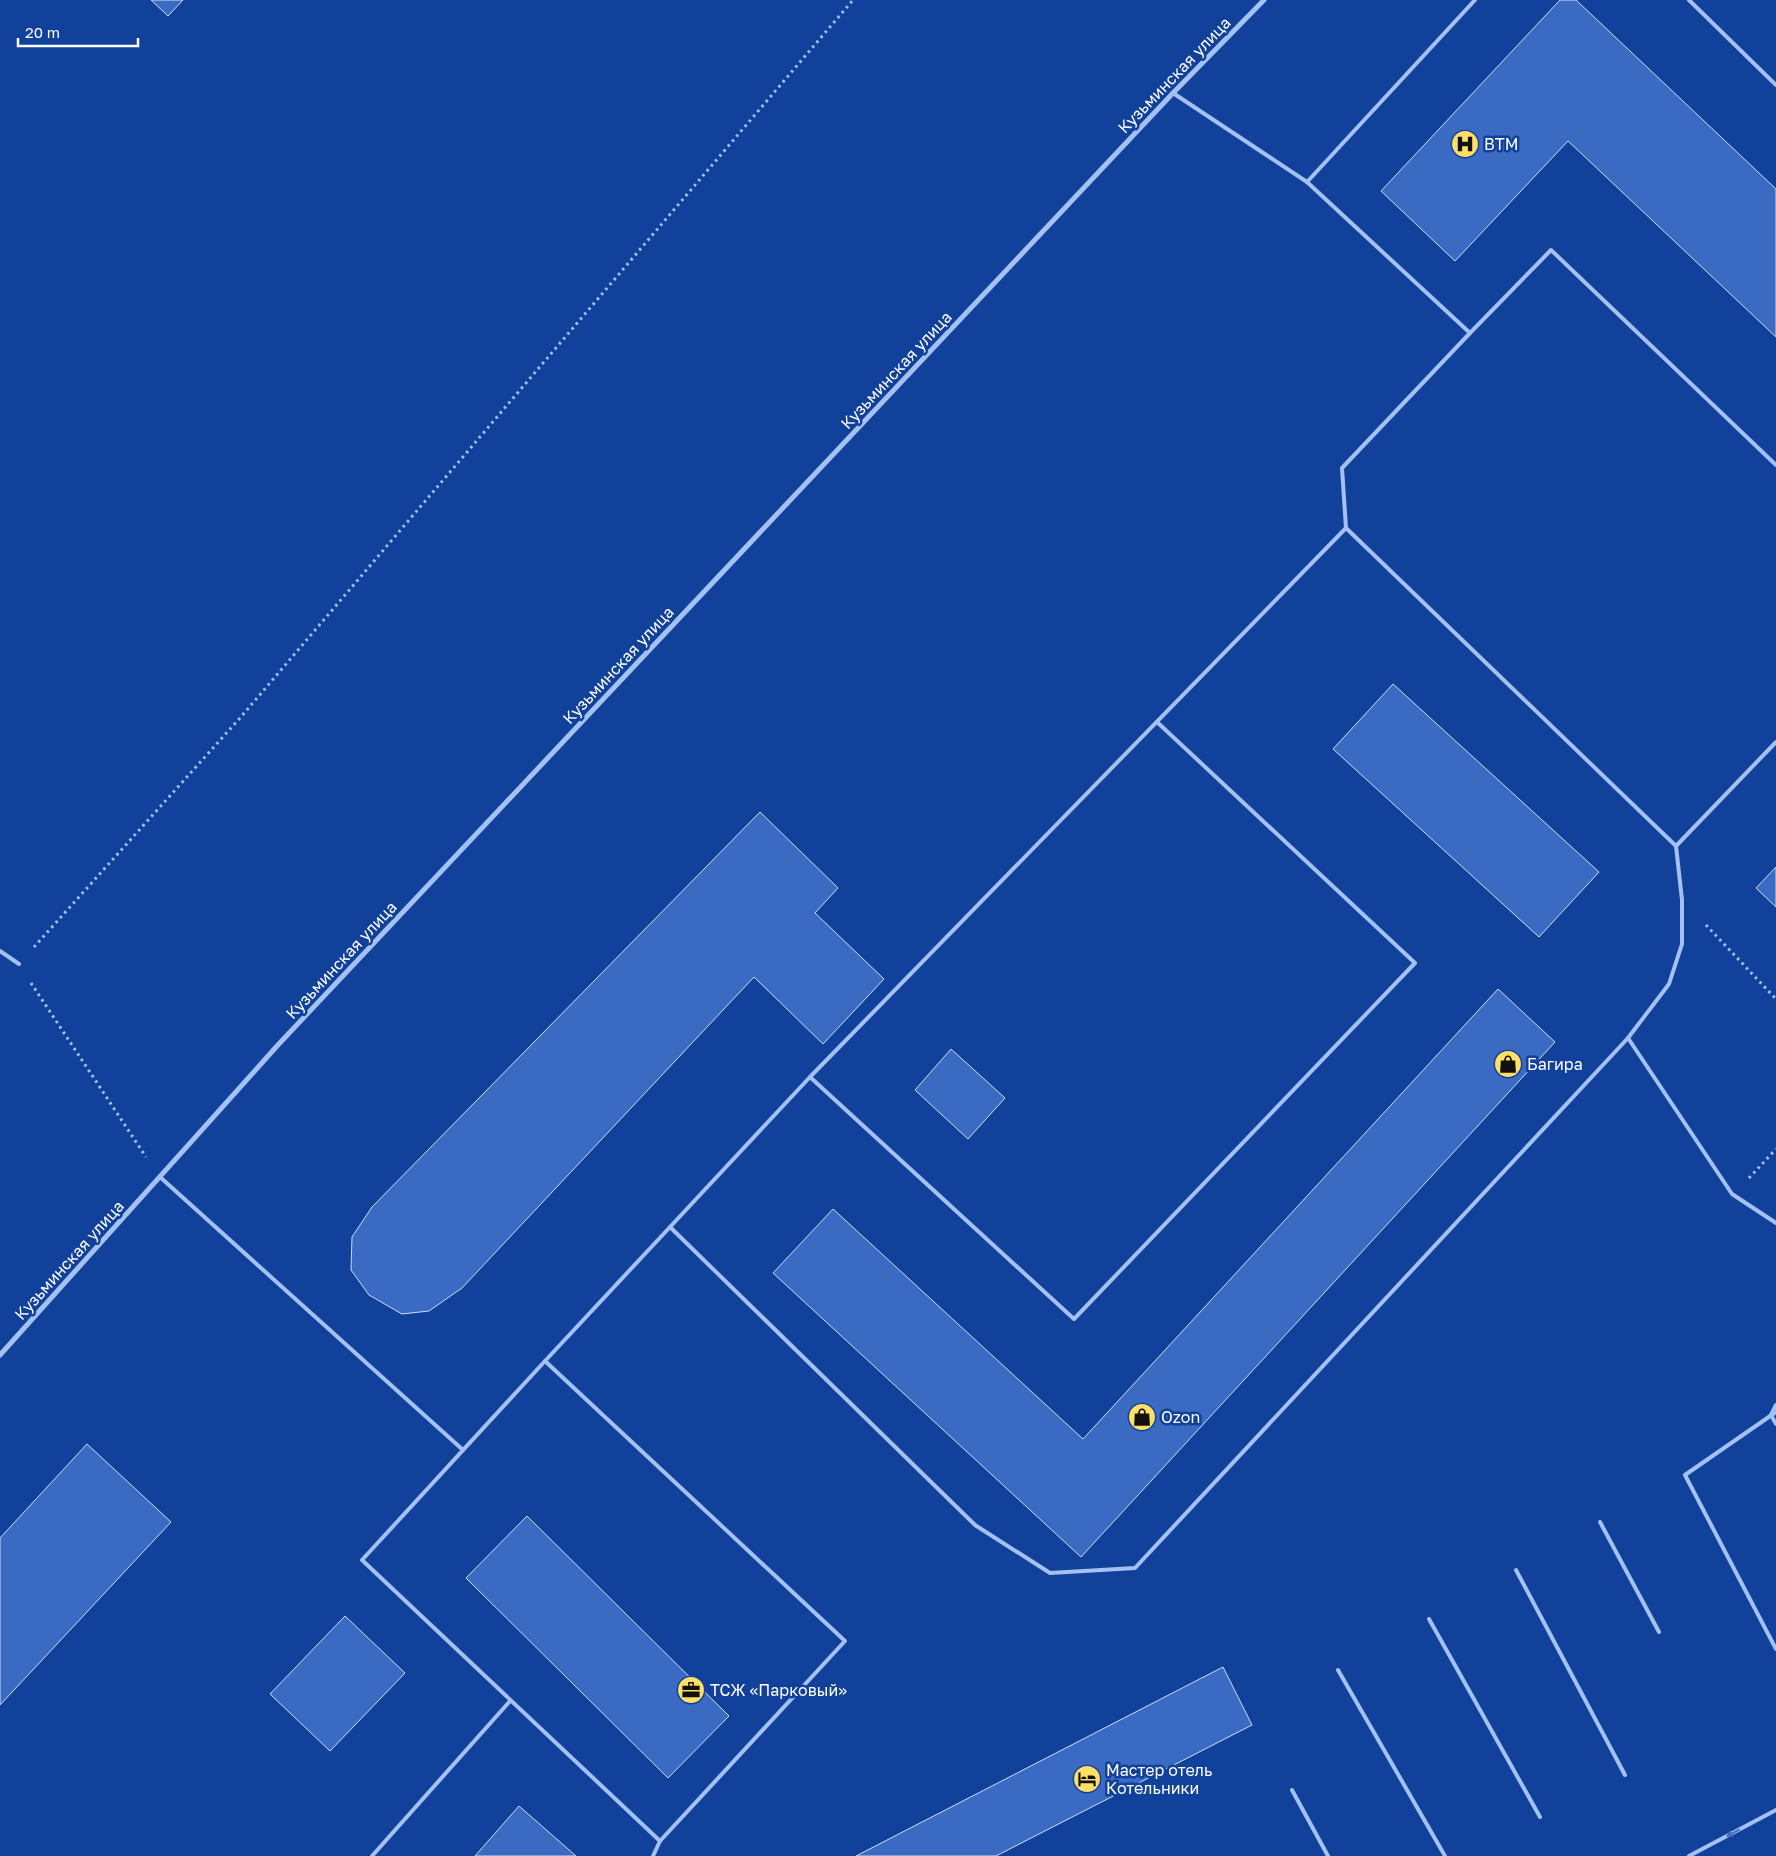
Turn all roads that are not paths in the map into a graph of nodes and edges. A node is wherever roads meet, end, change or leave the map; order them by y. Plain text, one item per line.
1 (1264, 0) edge
2 (1475, 0) edge
3 (1689, 0) edge
4 (1776, 85) edge
5 (1173, 93) junction
6 (1307, 182) junction
7 (1470, 333) junction
8 (1776, 465) edge
9 (1346, 528) junction
10 (1157, 722) junction
11 (1776, 742) edge
12 (1676, 846) junction
13 (0, 951) edge
14 (19, 964) road end
15 (1628, 1038) junction
16 (810, 1077) junction
17 (160, 1177) junction
18 (1776, 1223) edge
19 (670, 1227) junction
20 (0, 1355) edge
21 (545, 1361) junction
22 (1776, 1405) edge
23 (1776, 1412) edge
24 (1771, 1415) junction
25 (1776, 1424) edge
26 (463, 1450) junction
27 (1600, 1522) dead end
28 (1516, 1570) dead end
29 (1429, 1618) dead end
30 (1659, 1632) dead end
31 (1776, 1649) edge
32 (1338, 1670) dead end
33 (510, 1701) junction
34 (1625, 1775) dead end
35 (1292, 1790) dead end
36 (1776, 1810) edge
37 (1540, 1817) dead end
38 (660, 1841) junction
39 (372, 1856) edge
40 (653, 1856) edge
41 (1328, 1856) edge
42 (1445, 1856) edge
43 (1689, 1856) edge

1 - 5 street, Кузьминская улица
2 - 6 lane
3 - 4 lane
5 - 6 lane
5 - 17 street, Кузьминская улица
6 - 7 lane
7 - 8 lane
7 - 9 lane
9 - 10 lane
9 - 12 lane
10 - 16 lane
10 - 16 lane
11 - 12 lane
12 - 15 lane
13 - 14 lane
15 - 18 lane
15 - 19 lane
16 - 19 lane
17 - 20 street, Кузьминская улица
17 - 26 lane
19 - 21 lane
21 - 26 lane
21 - 38 lane
22 - 24 lane
23 - 24 lane
24 - 25 lane
24 - 31 lane
26 - 33 lane
27 - 30 lane
28 - 34 lane
29 - 37 lane
32 - 42 lane
33 - 38 lane
33 - 39 lane
35 - 41 lane
36 -> 43 lane
38 - 40 lane

